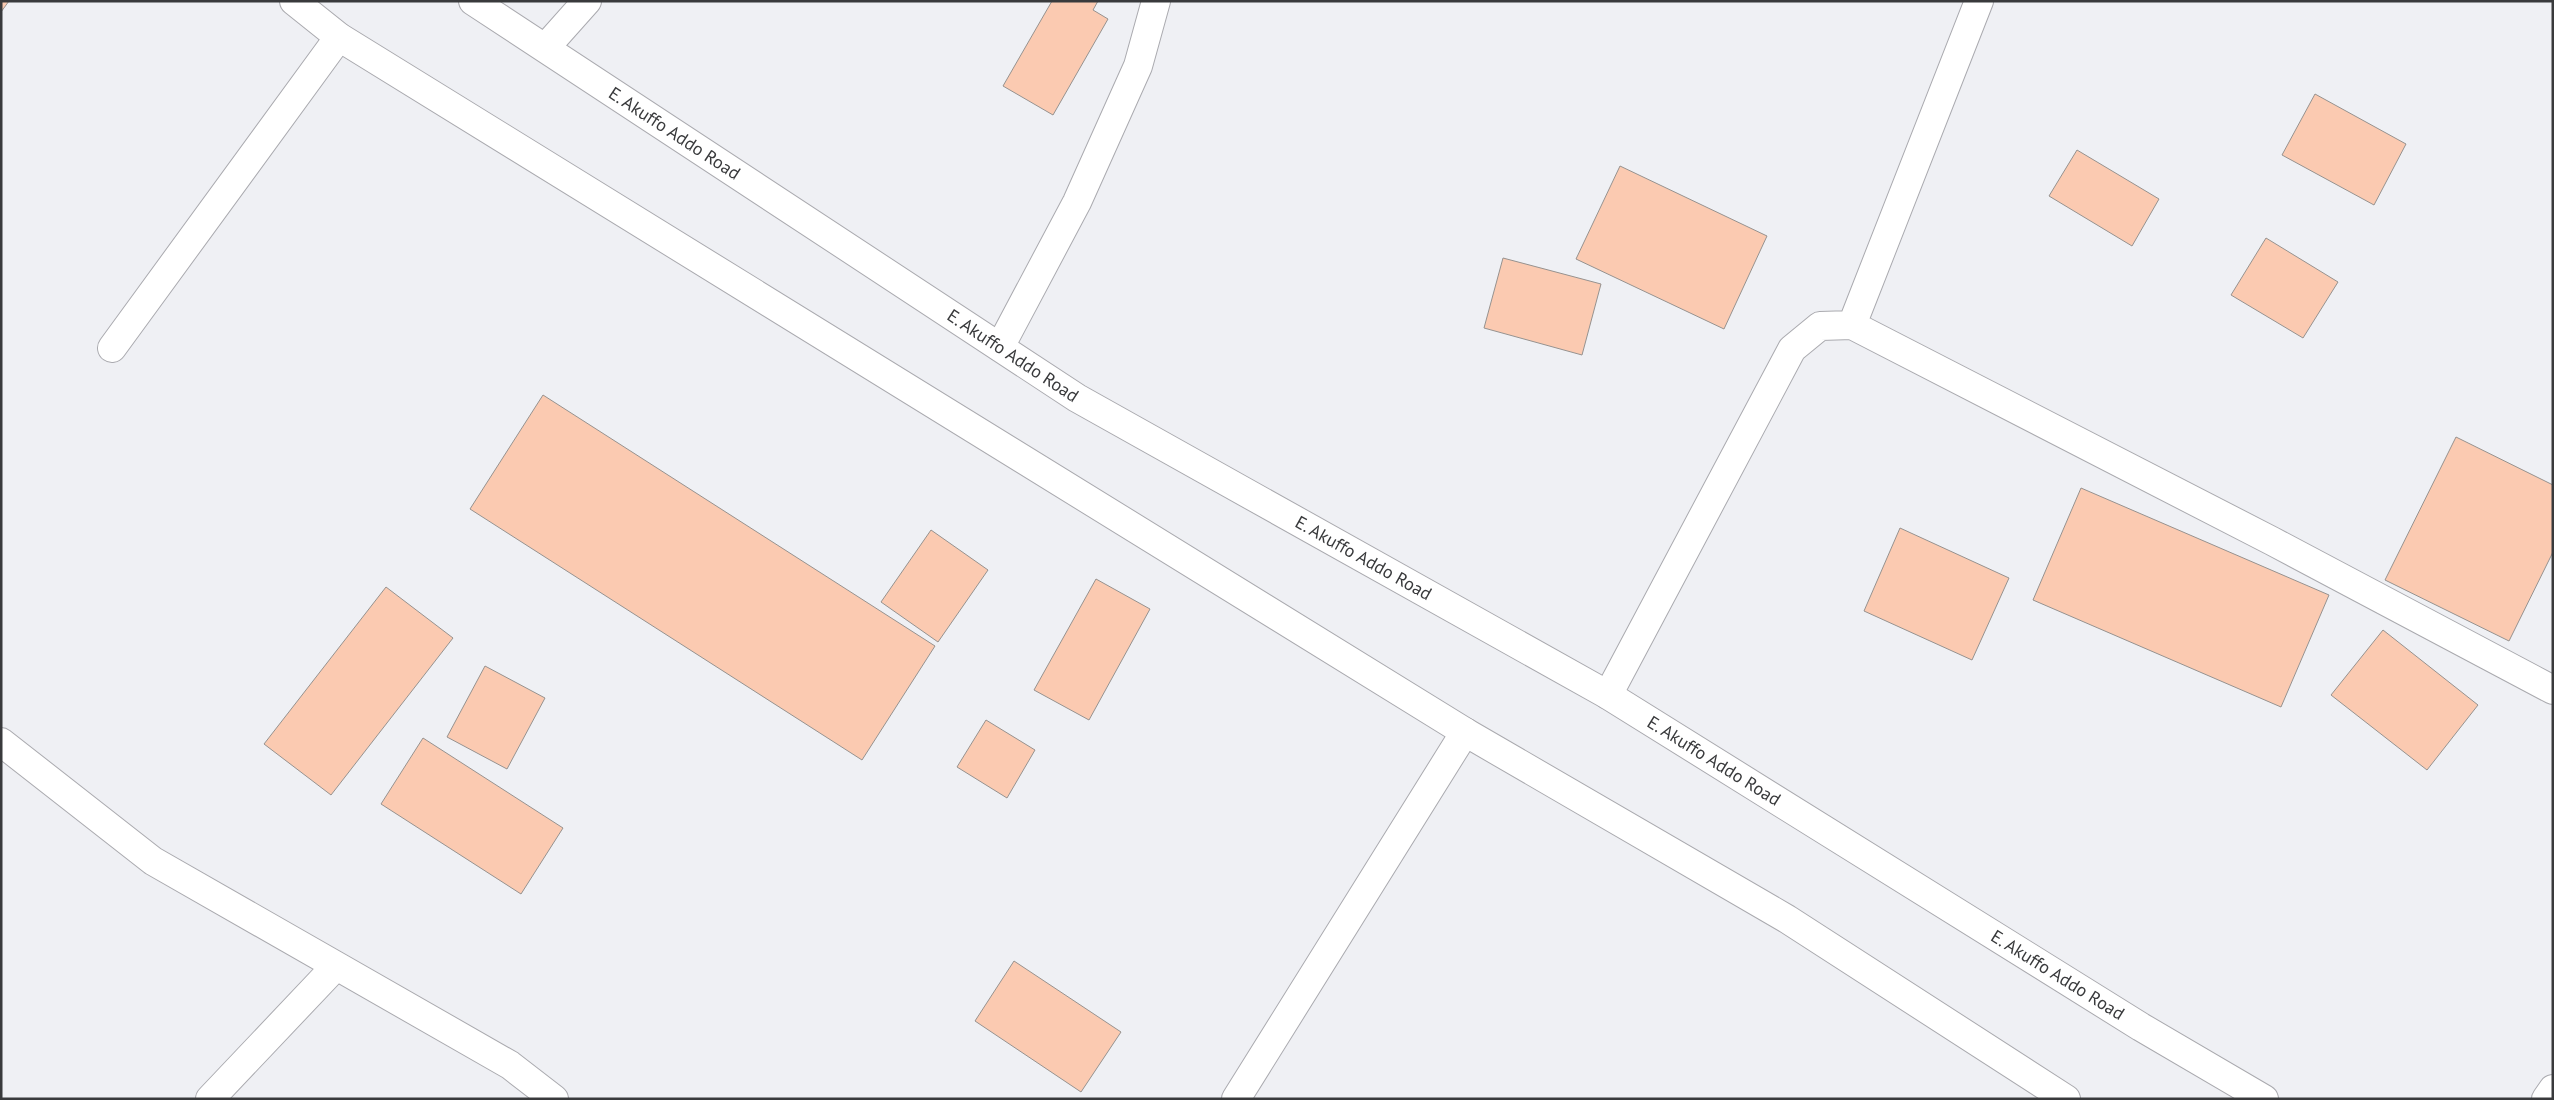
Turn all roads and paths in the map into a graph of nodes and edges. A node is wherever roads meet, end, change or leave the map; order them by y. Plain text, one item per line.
1 (294, 1) edge
2 (473, 1) edge
3 (587, 1) edge
4 (1156, 1) edge
5 (1978, 1) edge
6 (338, 37) junction
7 (546, 48) junction
8 (1852, 325) junction
9 (1000, 347) junction
10 (112, 348) dead end
11 (2553, 690) edge
12 (1608, 695) junction
13 (1466, 732) junction
14 (1, 742) edge
15 (336, 966) junction
16 (2553, 1089) edge
17 (210, 1099) edge
18 (554, 1099) edge
19 (1236, 1099) edge
20 (2066, 1099) edge
21 (2264, 1099) edge
22 (2546, 1099) edge

1 - 6 main road
2 - 7 main road, E. Akuffo Addo Road
3 - 7 main road
4 - 9 main road
5 - 8 main road
6 - 10 main road
6 - 13 main road
7 - 9 main road, E. Akuffo Addo Road
8 - 11 main road
8 - 12 main road
9 - 12 main road, E. Akuffo Addo Road
12 - 21 main road, E. Akuffo Addo Road
13 - 19 main road
13 - 20 main road
14 - 15 main road
15 - 17 main road
15 - 18 main road
16 - 22 main road

